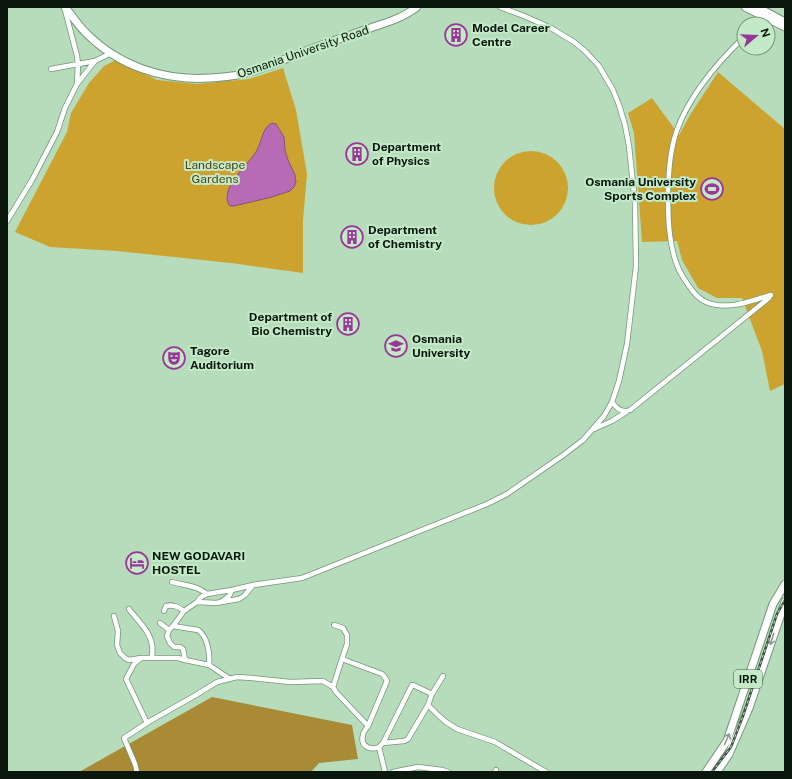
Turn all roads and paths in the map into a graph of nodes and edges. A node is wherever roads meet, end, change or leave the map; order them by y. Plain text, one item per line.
1 (65, 7) edge
2 (417, 7) edge
3 (500, 7) edge
4 (745, 7) edge
5 (757, 7) edge
6 (767, 15) junction
7 (785, 22) edge
8 (785, 28) edge
9 (736, 45) edge
10 (111, 53) junction
11 (95, 60) junction
12 (78, 64) junction
13 (51, 69) dead end
14 (77, 84) junction
15 (7, 221) edge
16 (612, 402) junction
17 (626, 412) junction
18 (593, 429) junction
19 (172, 582) dead end
20 (785, 584) edge
21 (253, 585) junction
22 (232, 590) junction
23 (208, 594) junction
24 (197, 602) junction
25 (221, 602) junction
26 (785, 602) edge
27 (211, 603) junction
28 (128, 609) dead end
29 (164, 611) dead end
30 (184, 611) junction
31 (771, 611) junction
32 (780, 615) junction
33 (114, 616) dead end
34 (160, 623) dead end
35 (334, 625) dead end
36 (173, 626) junction
37 (169, 630) junction
38 (141, 658) junction
39 (152, 658) junction
40 (342, 659) junction
41 (185, 660) junction
42 (209, 665) junction
43 (443, 676) dead end
44 (230, 679) junction
45 (333, 687) junction
46 (432, 694) junction
47 (428, 705) junction
48 (147, 723) junction
49 (368, 726) junction
50 (383, 743) junction
51 (380, 747) junction
52 (428, 770) edge
53 (137, 772) edge
54 (385, 772) edge
55 (393, 772) edge
56 (448, 772) edge
57 (546, 772) edge
58 (706, 772) edge
59 (717, 772) edge

1 - 10 main road, Osmania University Road
1 - 12 street
2 - 10 main road, Osmania University Road
3 - 16 street
4 - 6 main road
5 - 6 main road
6 - 7 main road
6 - 8 main road
9 - 17 street
10 - 11 street
11 - 12 street
11 - 14 street
12 - 13 street
12 - 14 street
14 - 15 street
16 - 17 street
16 - 18 street
17 - 18 street
18 - 21 street
19 - 23 street
20 - 31 main road, IRR
21 - 22 street
21 - 25 street
22 - 23 street
22 - 25 street
23 - 24 street
23 - 27 street
24 - 27 street
24 - 30 street
25 - 27 street
26 - 32 main road, IRR
28 - 39 street
29 - 30 street
30 - 36 street
31 - 32 main road
58 -> 31 main road, IRR
32 -> 59 main road, IRR
33 - 38 street
34 - 37 street
35 - 40 street
36 - 37 street
36 - 42 street
37 - 41 street
38 - 39 street
38 - 48 street
39 - 41 street
40 - 45 street
40 - 49 street
41 - 42 street
42 - 44 street
43 - 46 street
44 - 45 street
44 - 48 street
45 - 49 street
46 - 47 street
46 - 50 street
47 - 50 street
47 - 57 street
48 - 53 street
49 - 51 street
50 - 51 street
51 - 54 street
52 - 55 street
52 - 56 street

